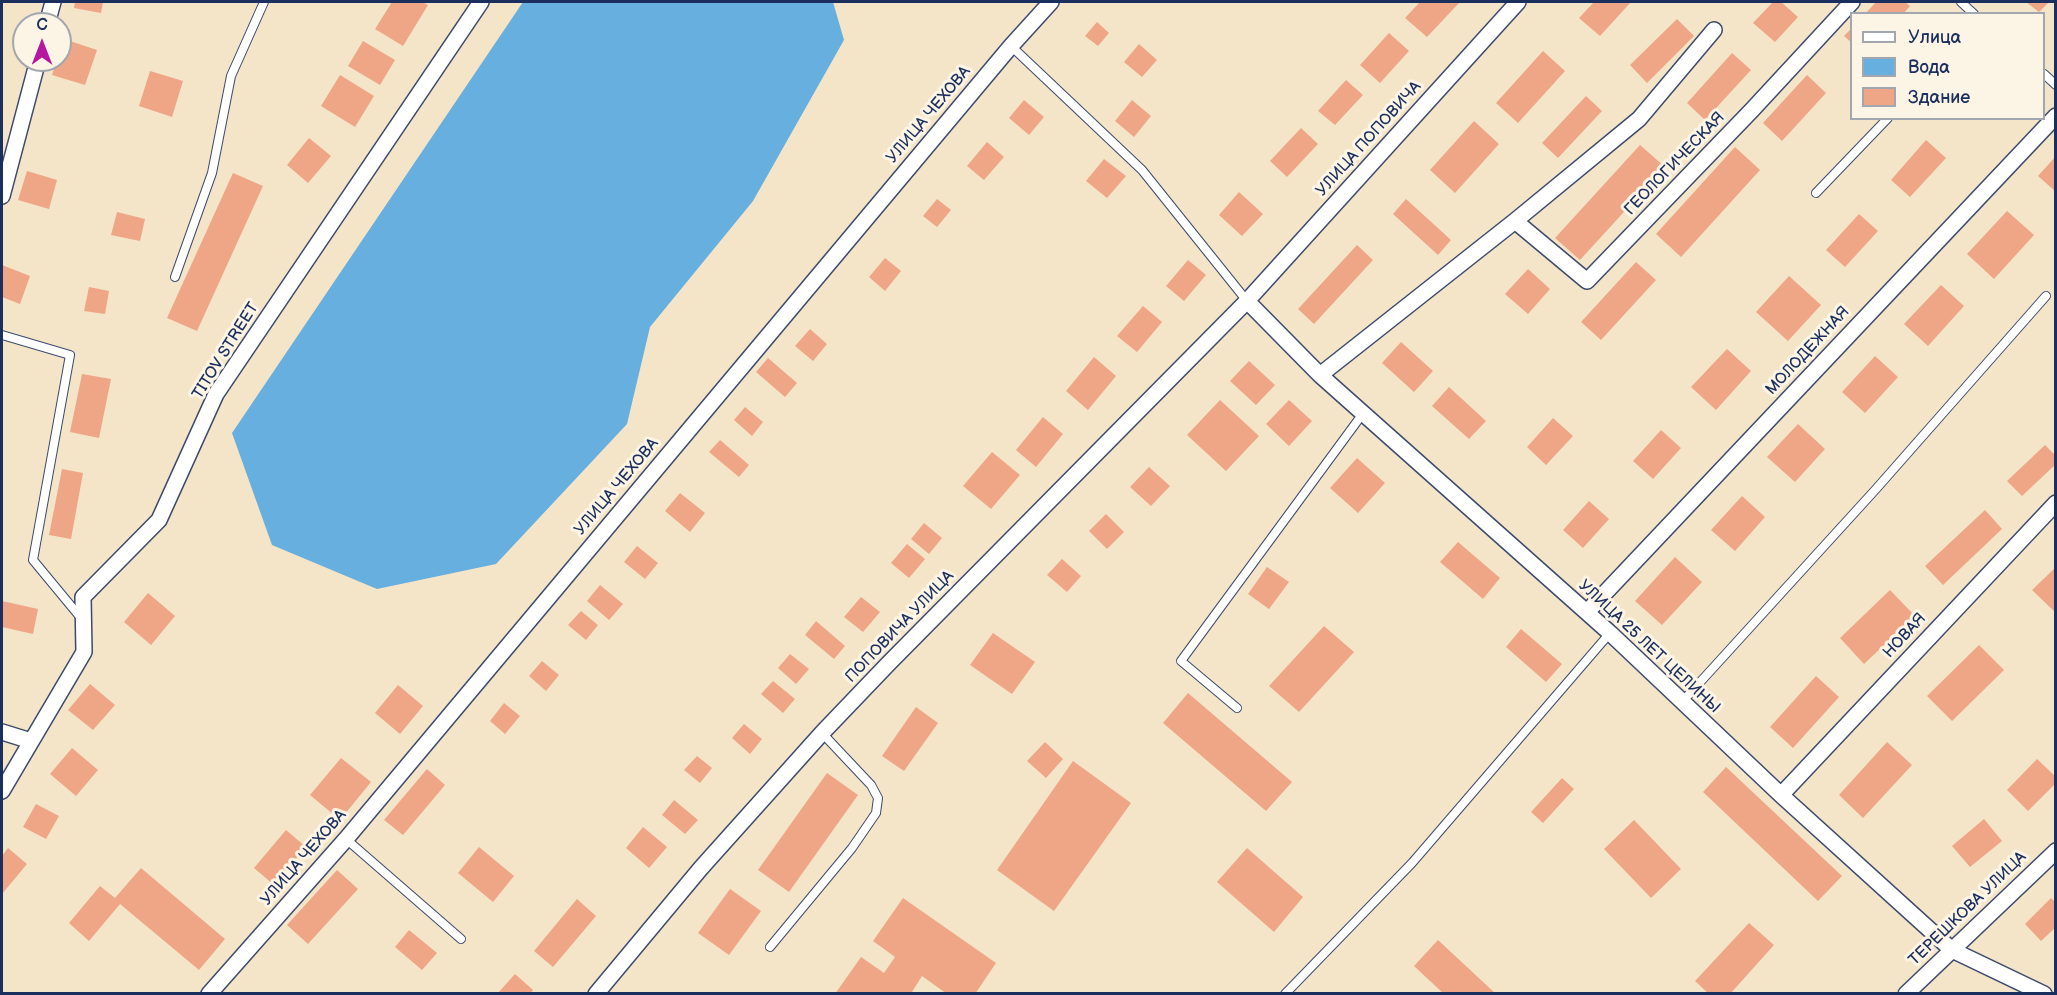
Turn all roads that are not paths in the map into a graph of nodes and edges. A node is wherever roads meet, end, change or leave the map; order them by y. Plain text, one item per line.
1 (264, 2) edge
2 (481, 2) edge
3 (1051, 2) edge
4 (1518, 2) edge
5 (1852, 2) edge
6 (1714, 30) dead end
7 (1011, 46) junction
8 (35, 72) edge
9 (2055, 116) edge
10 (1885, 120) edge
11 (1816, 193) dead end
12 (2, 196) edge
13 (1515, 221) junction
14 (175, 277) dead end
15 (2046, 296) dead end
16 (1247, 301) junction
17 (2, 335) edge
18 (1320, 375) junction
19 (1364, 412) junction
20 (2055, 503) edge
21 (1587, 612) junction
22 (84, 622) junction
23 (1610, 633) junction
24 (1682, 702) junction
25 (1237, 708) dead end
26 (2, 732) edge
27 (822, 733) junction
28 (31, 741) junction
29 (2, 791) edge
30 (1781, 795) junction
31 (346, 839) junction
32 (2055, 851) edge
33 (461, 939) dead end
34 (770, 947) dead end
35 (1952, 950) junction
36 (209, 993) edge
37 (596, 993) edge
38 (1285, 993) edge
39 (1906, 993) edge
40 (2044, 993) edge

1 - 14 lane
2 - 22 street, TITOV STREET
3 - 7 street, УЛИЦА ЧЕХОВА
4 - 16 street, УЛИЦА ПОПОВИЧА
5 - 13 street, ГЕОЛОГИЧЕСКАЯ
6 - 13 street
7 - 16 lane
7 - 31 street, УЛИЦА ЧЕХОВА
8 - 12 street
9 - 21 street, МОЛОДЕЖНАЯ
10 - 11 lane
13 - 18 street
15 - 24 lane
16 - 18 street, УЛИЦА 25 ЛЕТ ЦЕЛИНЫ
16 - 27 street, ПОПОВИЧА УЛИЦА
17 - 22 lane
18 - 19 street, УЛИЦА 25 ЛЕТ ЦЕЛИНЫ
19 - 21 street, УЛИЦА 25 ЛЕТ ЦЕЛИНЫ
19 - 25 lane
20 - 30 street, НОВАЯ
21 - 23 street, УЛИЦА 25 ЛЕТ ЦЕЛИНЫ
22 - 28 street, TITOV STREET
23 - 24 street, УЛИЦА 25 ЛЕТ ЦЕЛИНЫ
23 - 38 lane
24 - 30 street, УЛИЦА 25 ЛЕТ ЦЕЛИНЫ
26 - 28 street
27 - 34 lane
27 - 37 street, ПОПОВИЧА УЛИЦА
28 - 29 street, TITOV STREET
30 - 35 street, УЛИЦА 25 ЛЕТ ЦЕЛИНЫ
31 - 33 lane
31 - 36 street, УЛИЦА ЧЕХОВА
32 - 35 street, ТЕРЕШКОВА УЛИЦА
35 - 39 street, ТЕРЕШКОВА УЛИЦА
35 - 40 street, УЛИЦА 25 ЛЕТ ЦЕЛИНЫ

